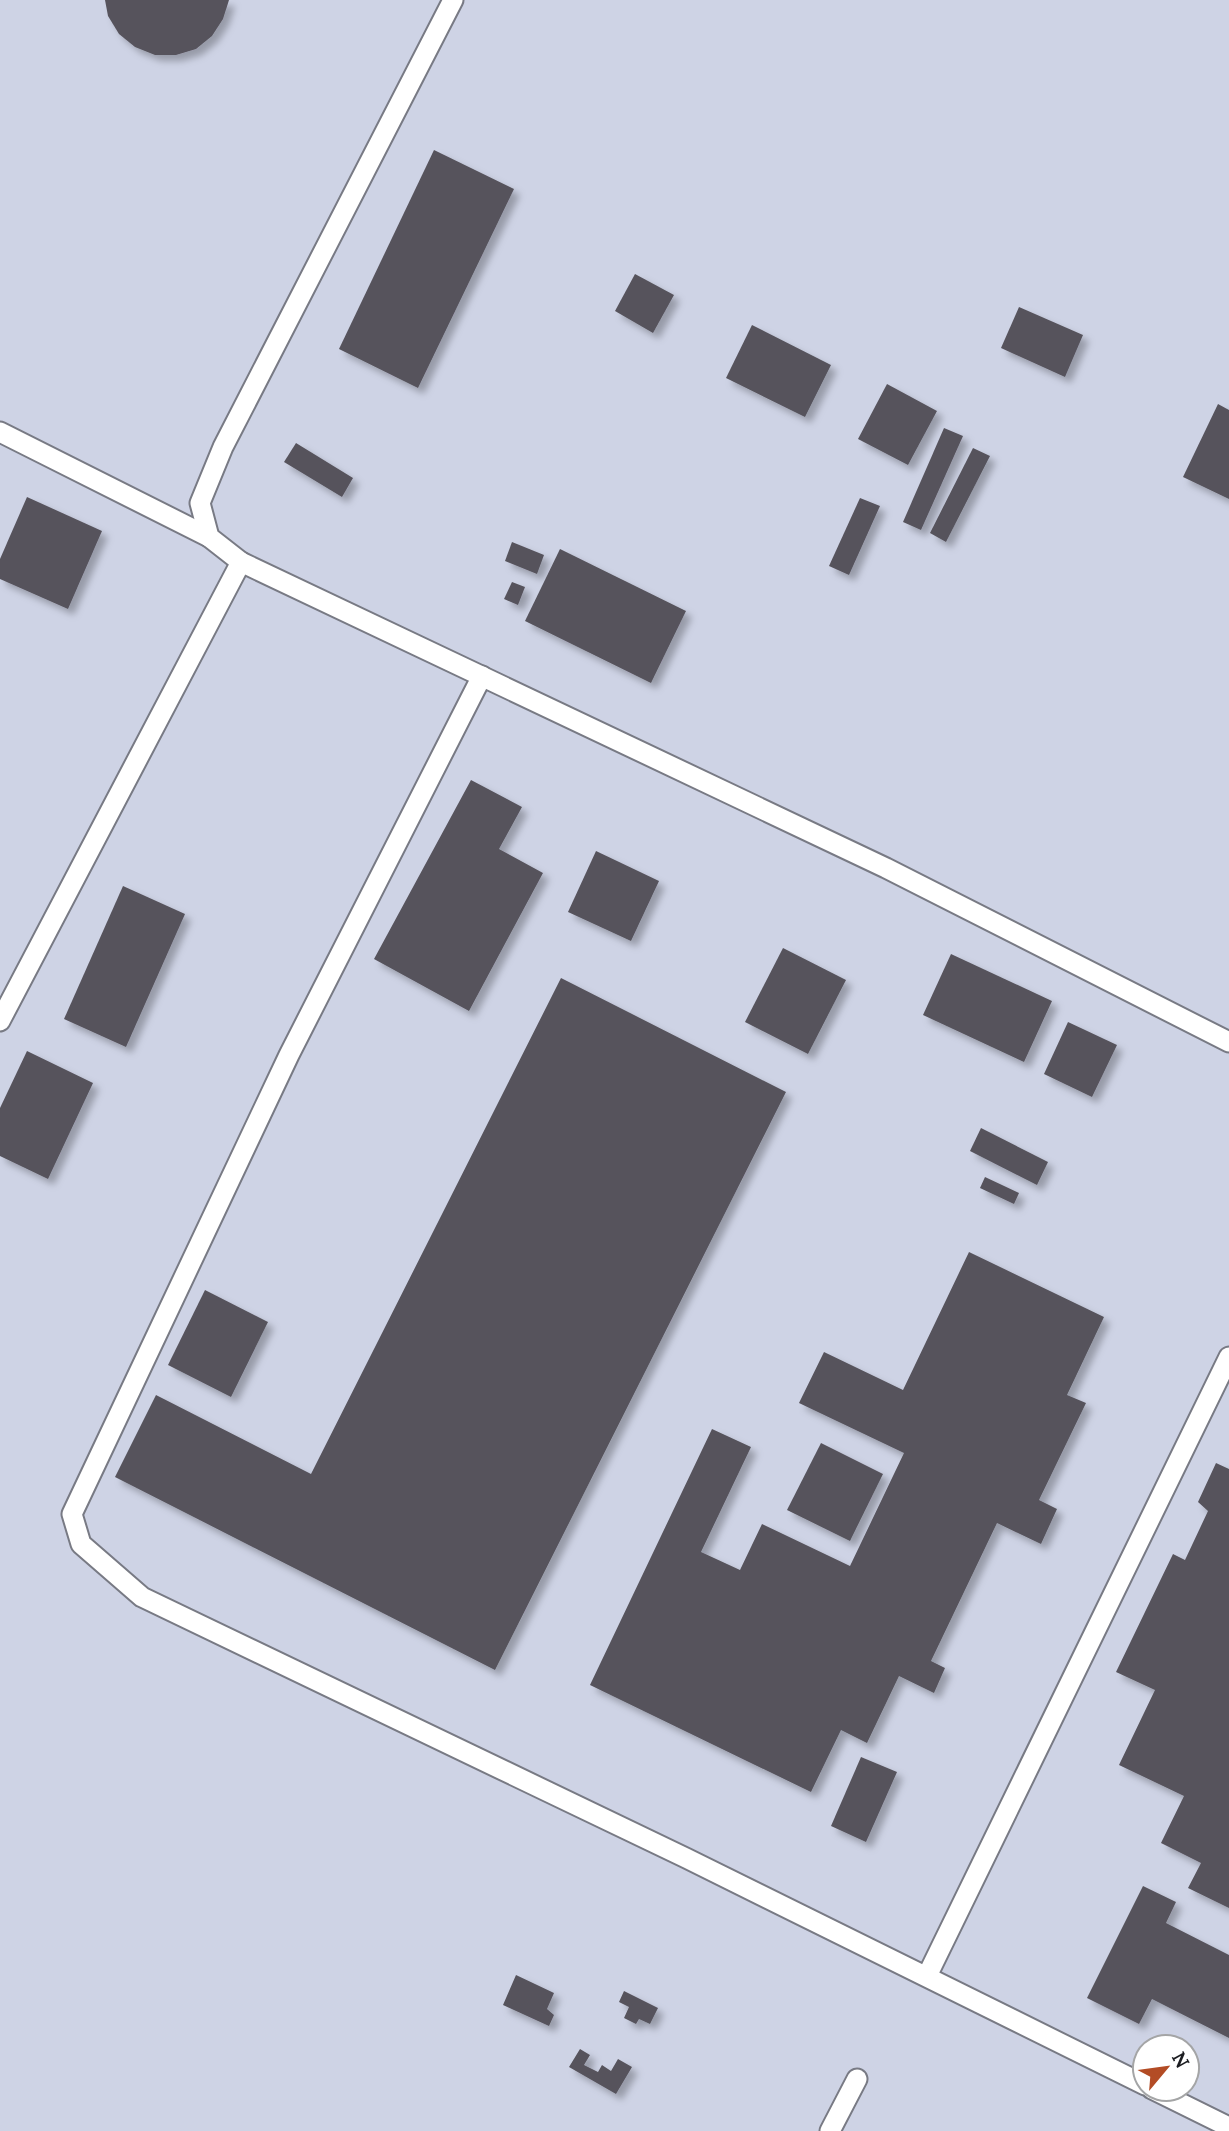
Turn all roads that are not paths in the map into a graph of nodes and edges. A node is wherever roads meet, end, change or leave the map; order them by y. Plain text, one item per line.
1 (453, 0) edge
2 (0, 432) edge
3 (209, 537) junction
4 (242, 562) junction
5 (482, 676) junction
6 (0, 1021) edge
7 (1229, 1042) edge
8 (1229, 1357) edge
9 (927, 1976) junction
10 (1131, 2078) edge
11 (858, 2080) dead end
12 (1180, 2103) edge
13 (1229, 2127) edge
14 (830, 2131) edge

1 - 3 lane
2 - 3 lane
3 - 4 lane
4 - 5 lane
4 - 6 lane
5 - 7 lane
5 - 9 lane
8 - 9 lane
9 - 10 lane
11 - 14 lane
12 - 13 lane

